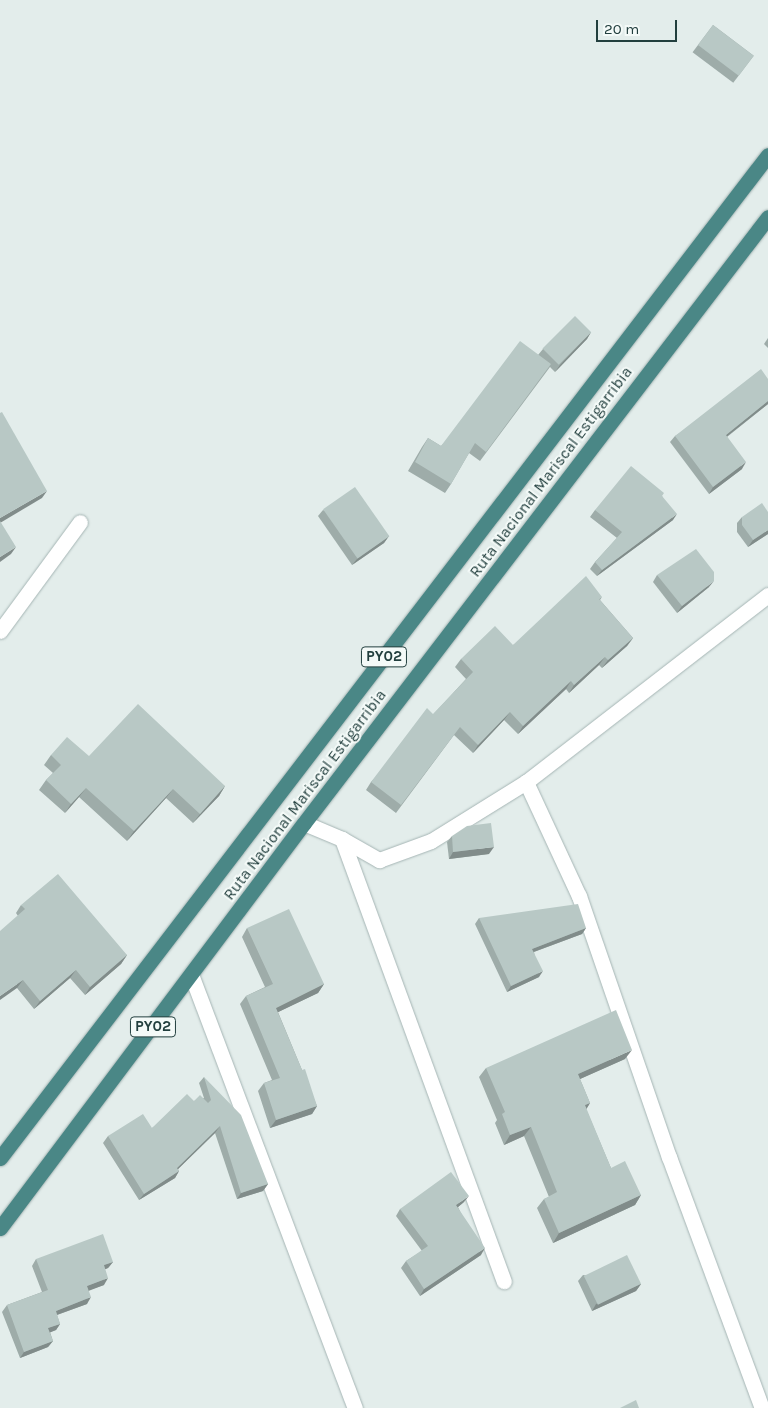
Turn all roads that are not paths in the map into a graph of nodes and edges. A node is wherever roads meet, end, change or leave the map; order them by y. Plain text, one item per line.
1 (768, 155) edge
2 (768, 217) edge
3 (80, 522) dead end
4 (768, 595) edge
5 (0, 631) edge
6 (526, 782) junction
7 (304, 823) junction
8 (342, 839) junction
9 (192, 977) junction
10 (0, 1158) edge
11 (0, 1228) edge
12 (504, 1281) dead end
13 (355, 1408) edge
14 (762, 1408) edge

1 - 10 highway, Ruta Nacional Mariscal Estigarribia / PY02
2 - 7 highway, Ruta Nacional Mariscal Estigarribia / PY02
3 - 5 street
4 - 6 street
6 - 8 street
6 - 14 street
7 - 8 street
7 - 9 highway, Ruta Nacional Mariscal Estigarribia / PY02
8 - 12 street
9 - 11 highway, Ruta Nacional Mariscal Estigarribia / PY02
9 - 13 street

